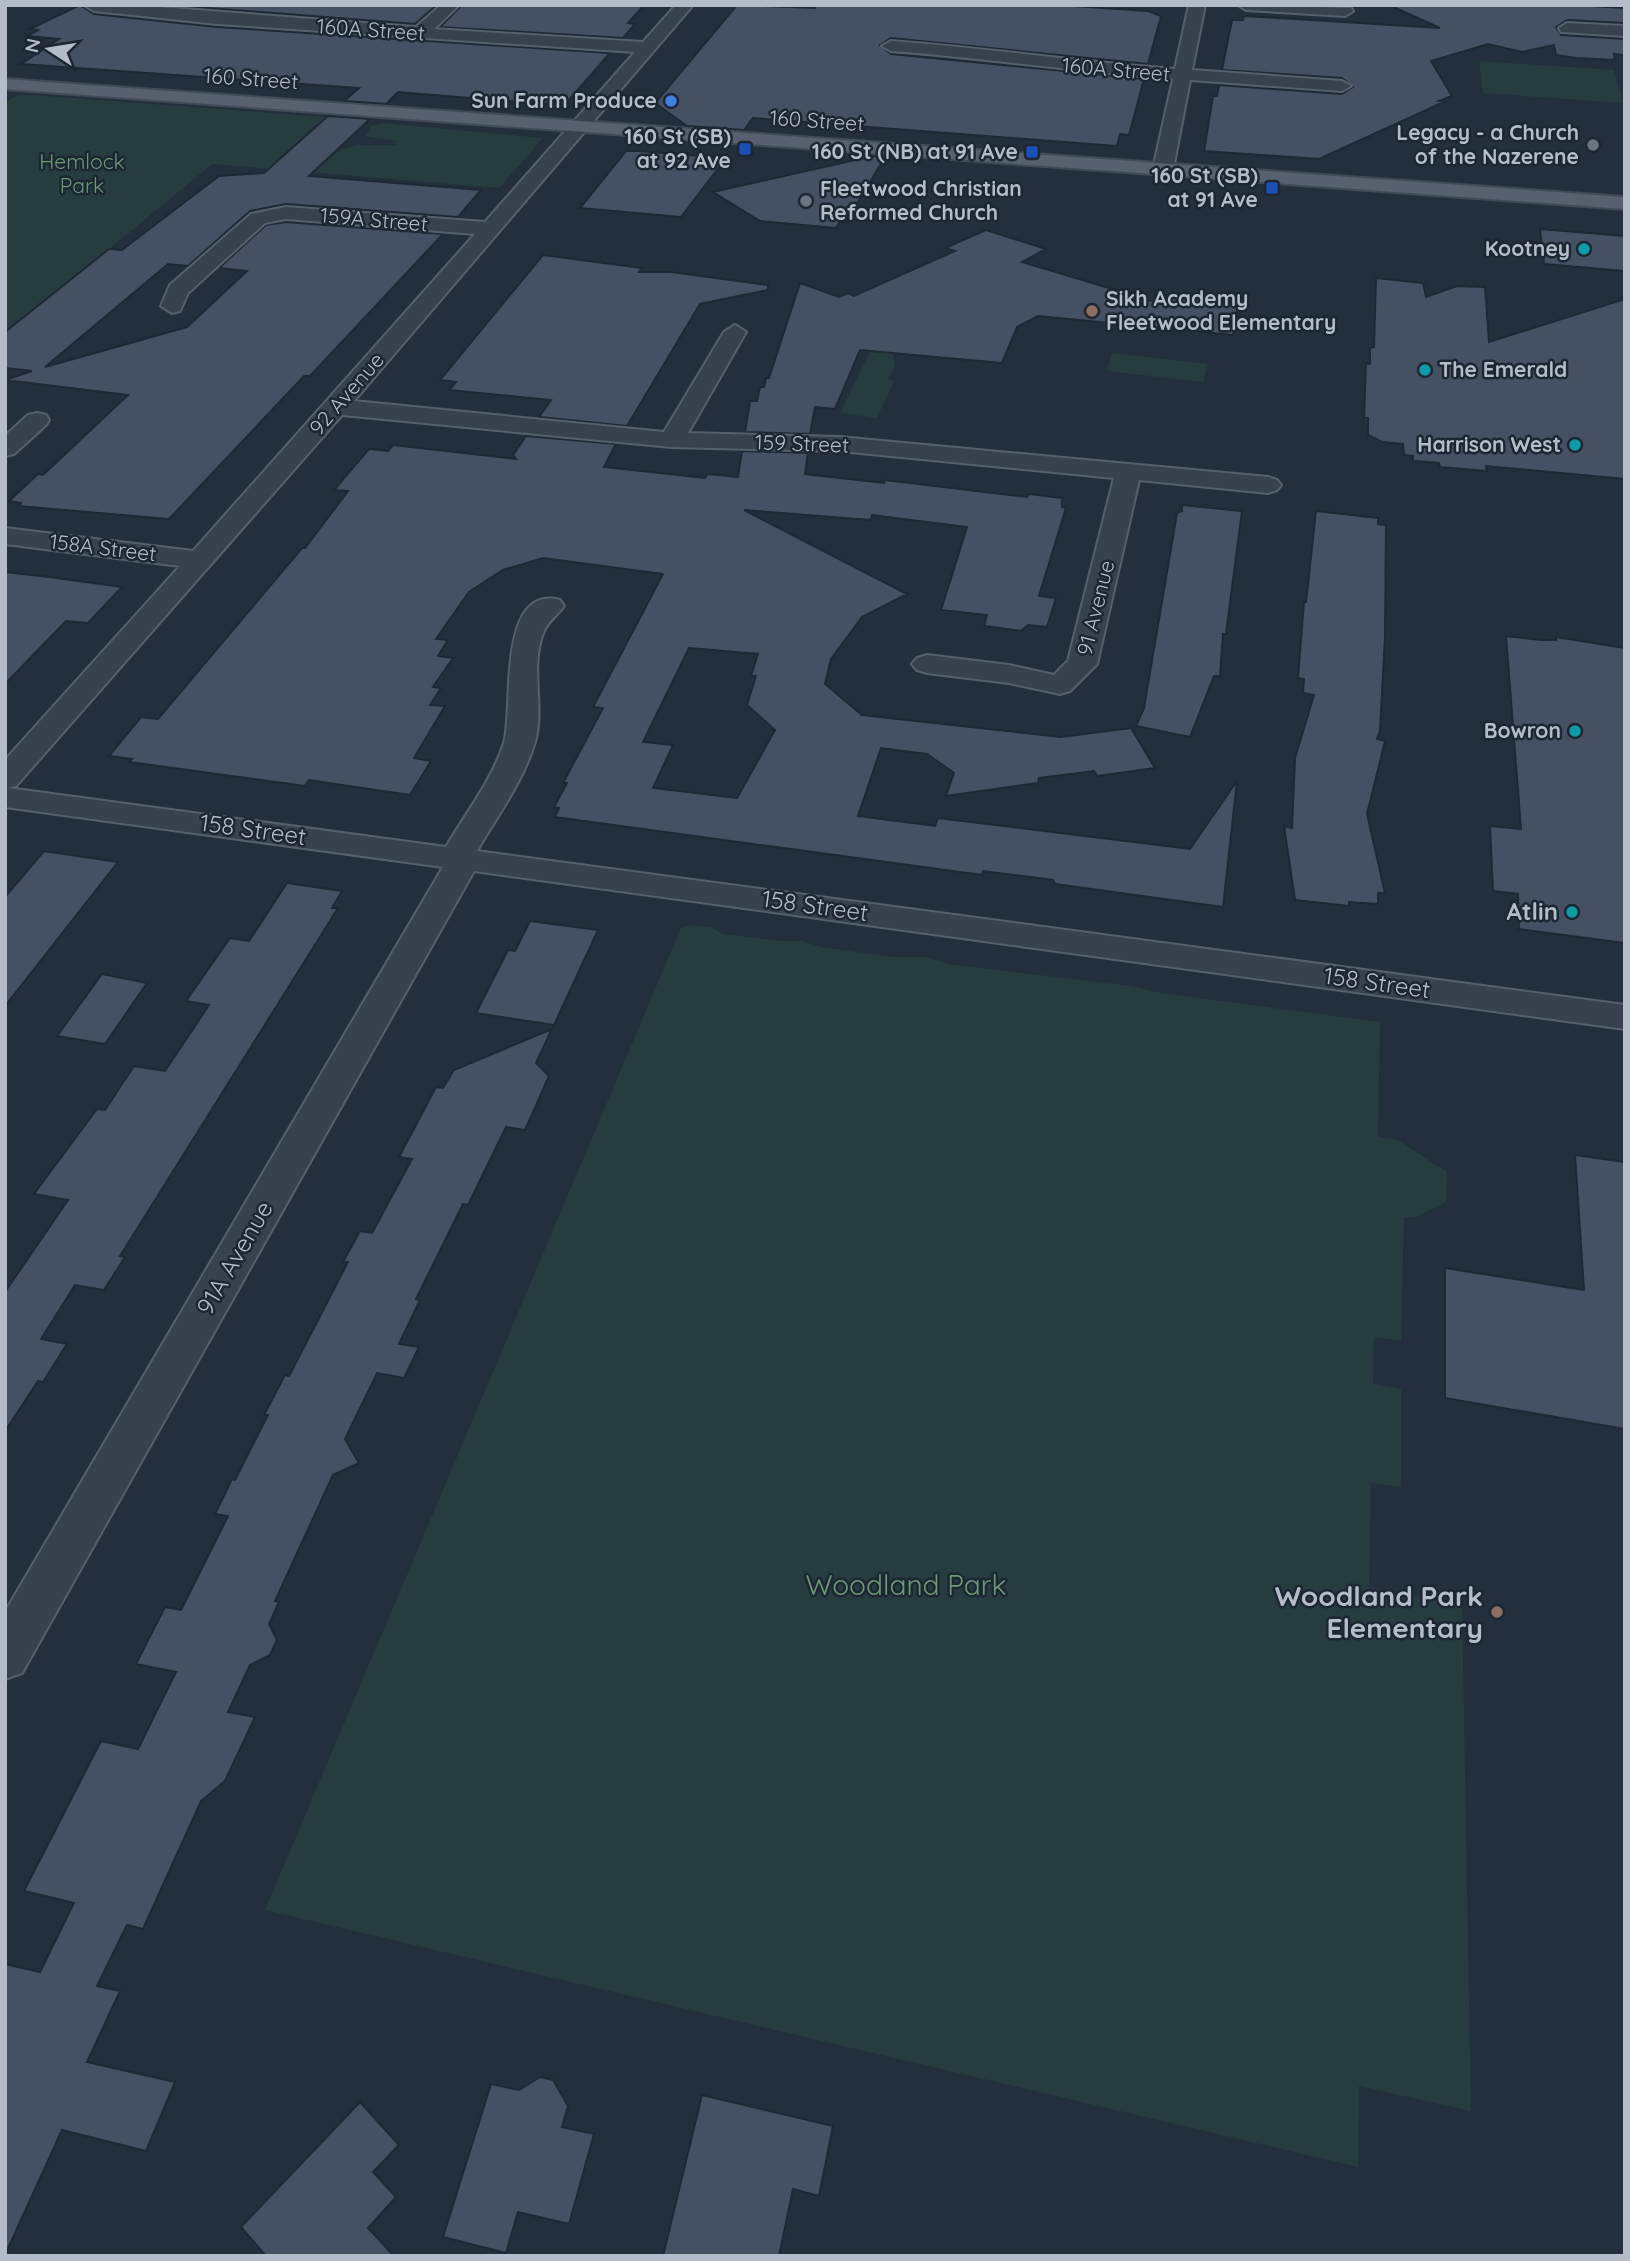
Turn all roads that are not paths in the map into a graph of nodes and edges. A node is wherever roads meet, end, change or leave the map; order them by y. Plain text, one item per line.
1 (451, 5) edge
2 (685, 5) edge
3 (1197, 5) edge
4 (1246, 5) edge
5 (95, 6) edge
6 (1345, 11) dead end
7 (1567, 28) dead end
8 (1625, 32) edge
9 (419, 33) junction
10 (891, 46) dead end
11 (649, 48) junction
12 (1181, 75) junction
13 (5, 84) edge
14 (1342, 86) dead end
15 (582, 126) junction
16 (1163, 169) junction
17 (1625, 203) edge
18 (491, 229) junction
19 (172, 306) dead end
20 (735, 332) dead end
21 (336, 407) junction
22 (37, 420) dead end
23 (671, 440) junction
24 (5, 449) edge
25 (1128, 472) junction
26 (1268, 485) dead end
27 (5, 536) edge
28 (201, 560) junction
29 (550, 606) dead end
30 (927, 664) dead end
31 (5, 779) edge
32 (5, 797) edge
33 (460, 858) junction
34 (1625, 1017) edge
35 (5, 1657) edge

1 - 9 street
2 - 11 street, 92 Avenue
3 - 12 street
4 - 6 street
5 - 9 street, 160A Street
7 - 8 street
9 - 11 street, 160A Street
10 - 12 street, 160A Street
11 - 15 street, 92 Avenue
12 - 14 street, 160A Street
12 - 16 street
13 - 15 main road, 160 Street
15 - 16 main road, 160 Street
15 - 18 street, 92 Avenue
16 - 17 main road, 160 Street
18 - 19 street, 159A Street
18 - 21 street, 92 Avenue
20 - 23 street
21 - 23 street, 159 Street
21 - 28 street, 92 Avenue
22 - 24 street
23 - 25 street, 159 Street
25 - 26 street, 159 Street
25 - 30 street, 91 Avenue
27 - 28 street, 158A Street
28 - 31 street, 92 Avenue
29 - 33 street, 91A Avenue
32 - 33 street, 158 Street
33 - 34 street, 158 Street
33 - 35 street, 91A Avenue

